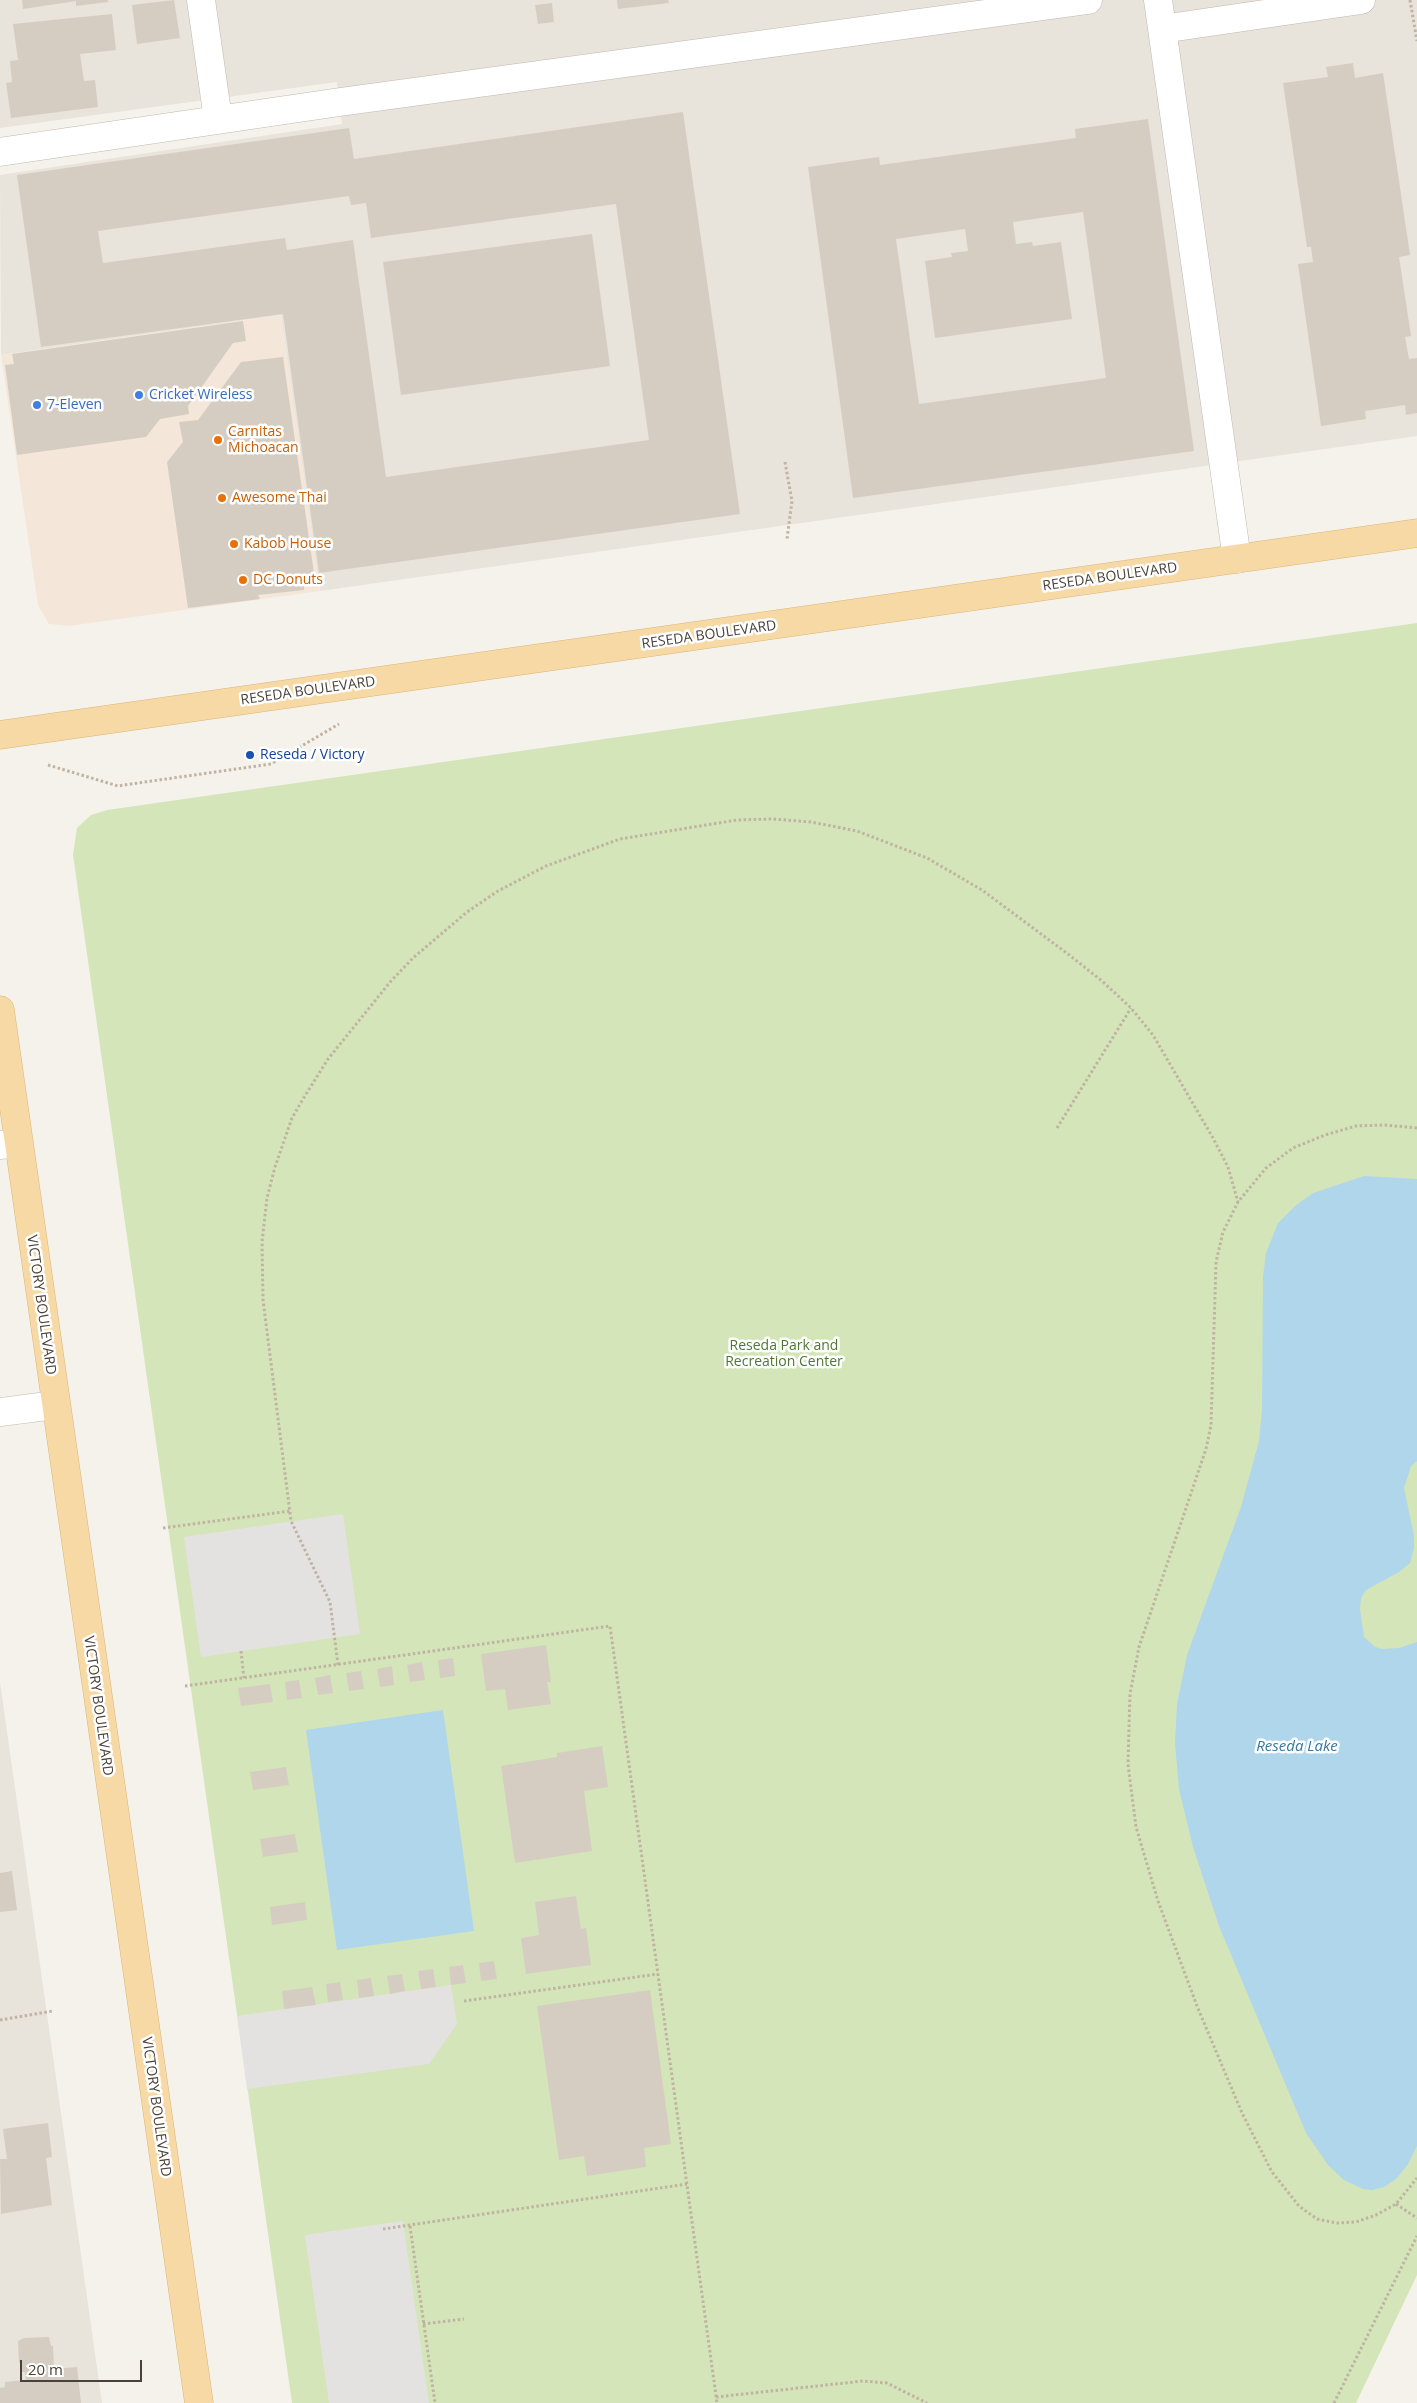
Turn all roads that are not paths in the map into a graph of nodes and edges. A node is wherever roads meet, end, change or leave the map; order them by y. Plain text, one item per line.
1 (201, 0) edge
2 (1088, 0) edge
3 (1158, 0) edge
4 (1361, 0) edge
5 (1162, 29) junction
6 (218, 119) junction
7 (0, 152) edge
8 (1417, 533) edge
9 (1237, 558) junction
10 (0, 734) edge
11 (1, 1022) edge
12 (9, 1144) edge
13 (56, 1405) junction
14 (0, 1412) edge
15 (199, 2403) edge

1 - 6 street
2 - 6 street
3 - 5 street
4 - 5 street
5 - 9 street
6 - 7 street
8 - 9 main road, RESEDA BOULEVARD
9 - 10 main road, RESEDA BOULEVARD
11 - 12 main road, VICTORY BOULEVARD
12 - 13 main road, VICTORY BOULEVARD
13 - 14 street
13 - 15 main road, VICTORY BOULEVARD

